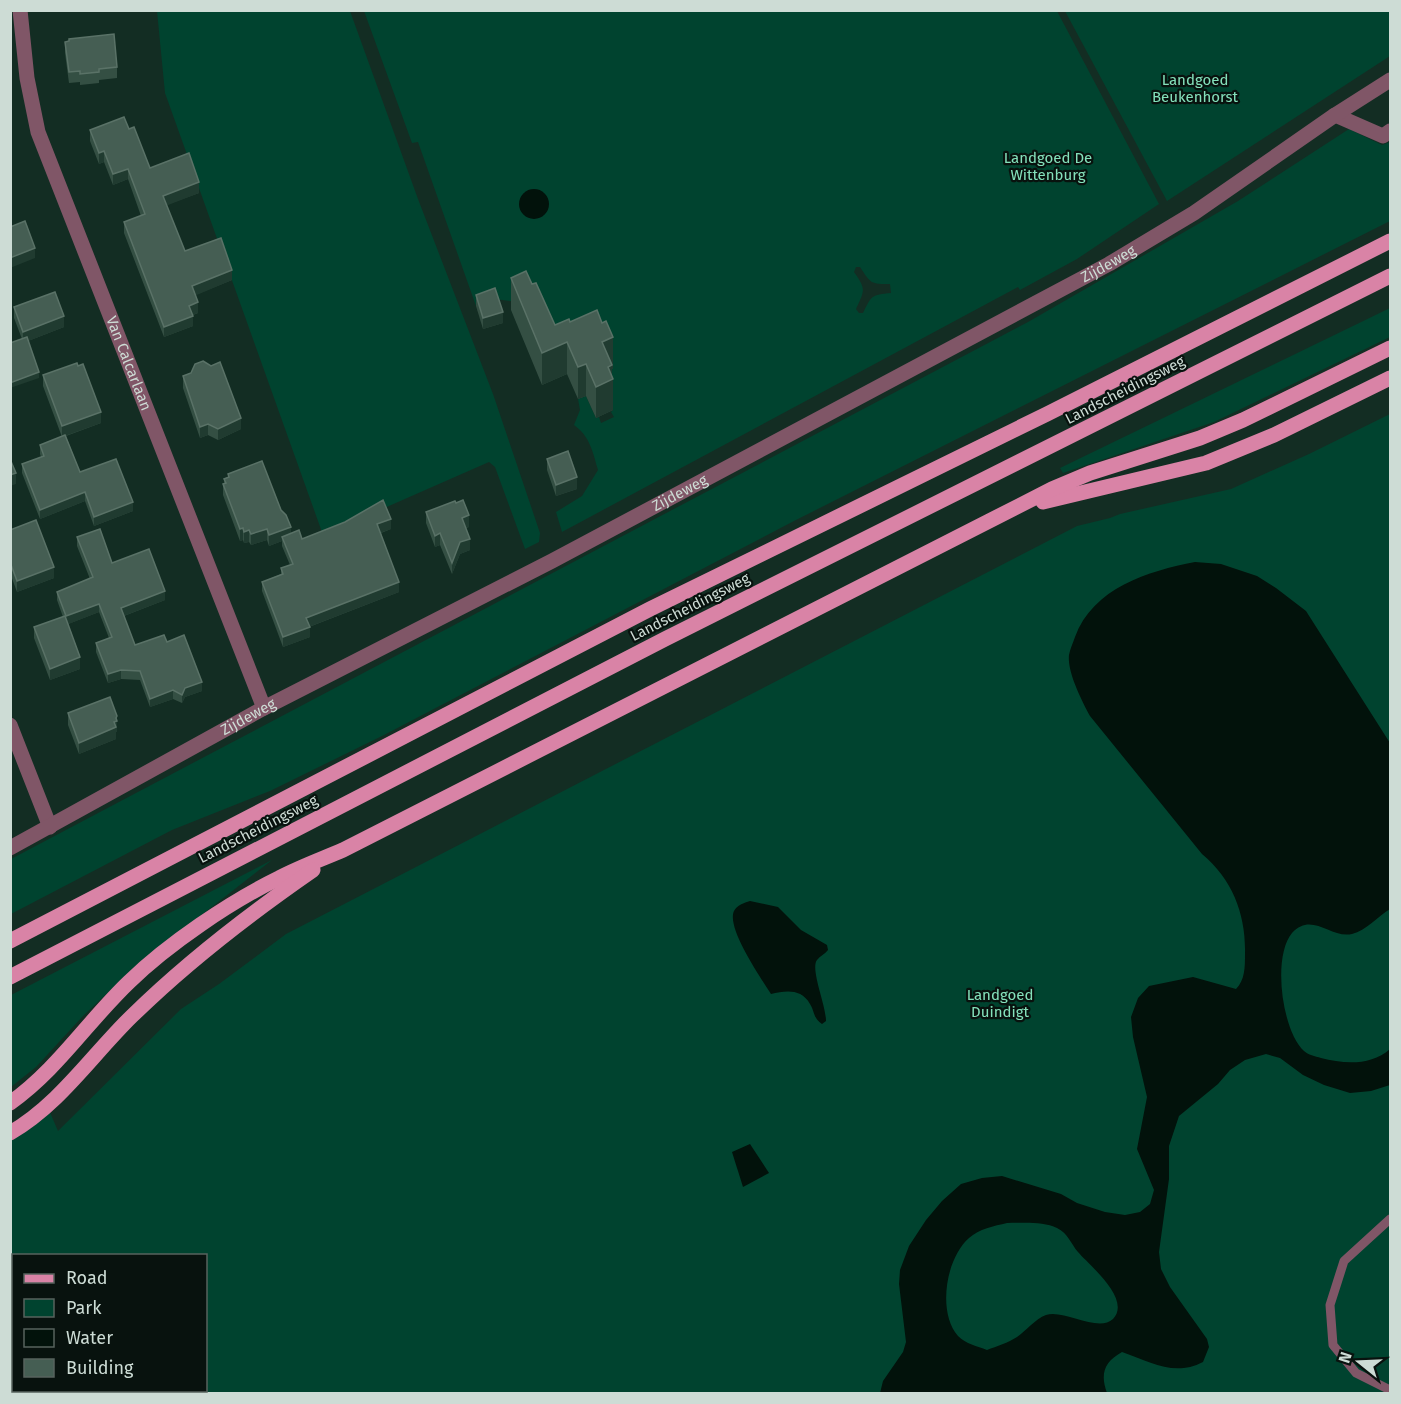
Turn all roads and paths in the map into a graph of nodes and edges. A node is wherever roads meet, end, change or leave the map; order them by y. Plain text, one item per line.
1 (20, 10) edge
2 (1389, 82) edge
3 (1335, 115) junction
4 (1390, 131) edge
5 (1390, 241) edge
6 (1390, 276) edge
7 (1390, 348) edge
8 (1390, 378) edge
9 (997, 517) junction
10 (264, 708) junction
11 (10, 725) edge
12 (50, 827) junction
13 (10, 848) edge
14 (342, 850) junction
15 (10, 941) edge
16 (10, 977) edge
17 (10, 1103) edge
18 (10, 1133) edge
19 (1390, 1219) edge
20 (1390, 1390) edge

1 - 10 street, Van Calcarlaan
2 - 3 street, Zijdeweg
3 - 4 street
3 - 10 street, Zijdeweg
5 - 15 main road, Landscheidingsweg
6 - 16 main road, Landscheidingsweg
7 - 9 main road
8 - 9 main road
9 - 14 main road
10 - 12 street, Zijdeweg
11 - 12 street
12 - 13 street, Zijdeweg
14 - 17 main road
14 - 18 main road
19 - 20 lane

